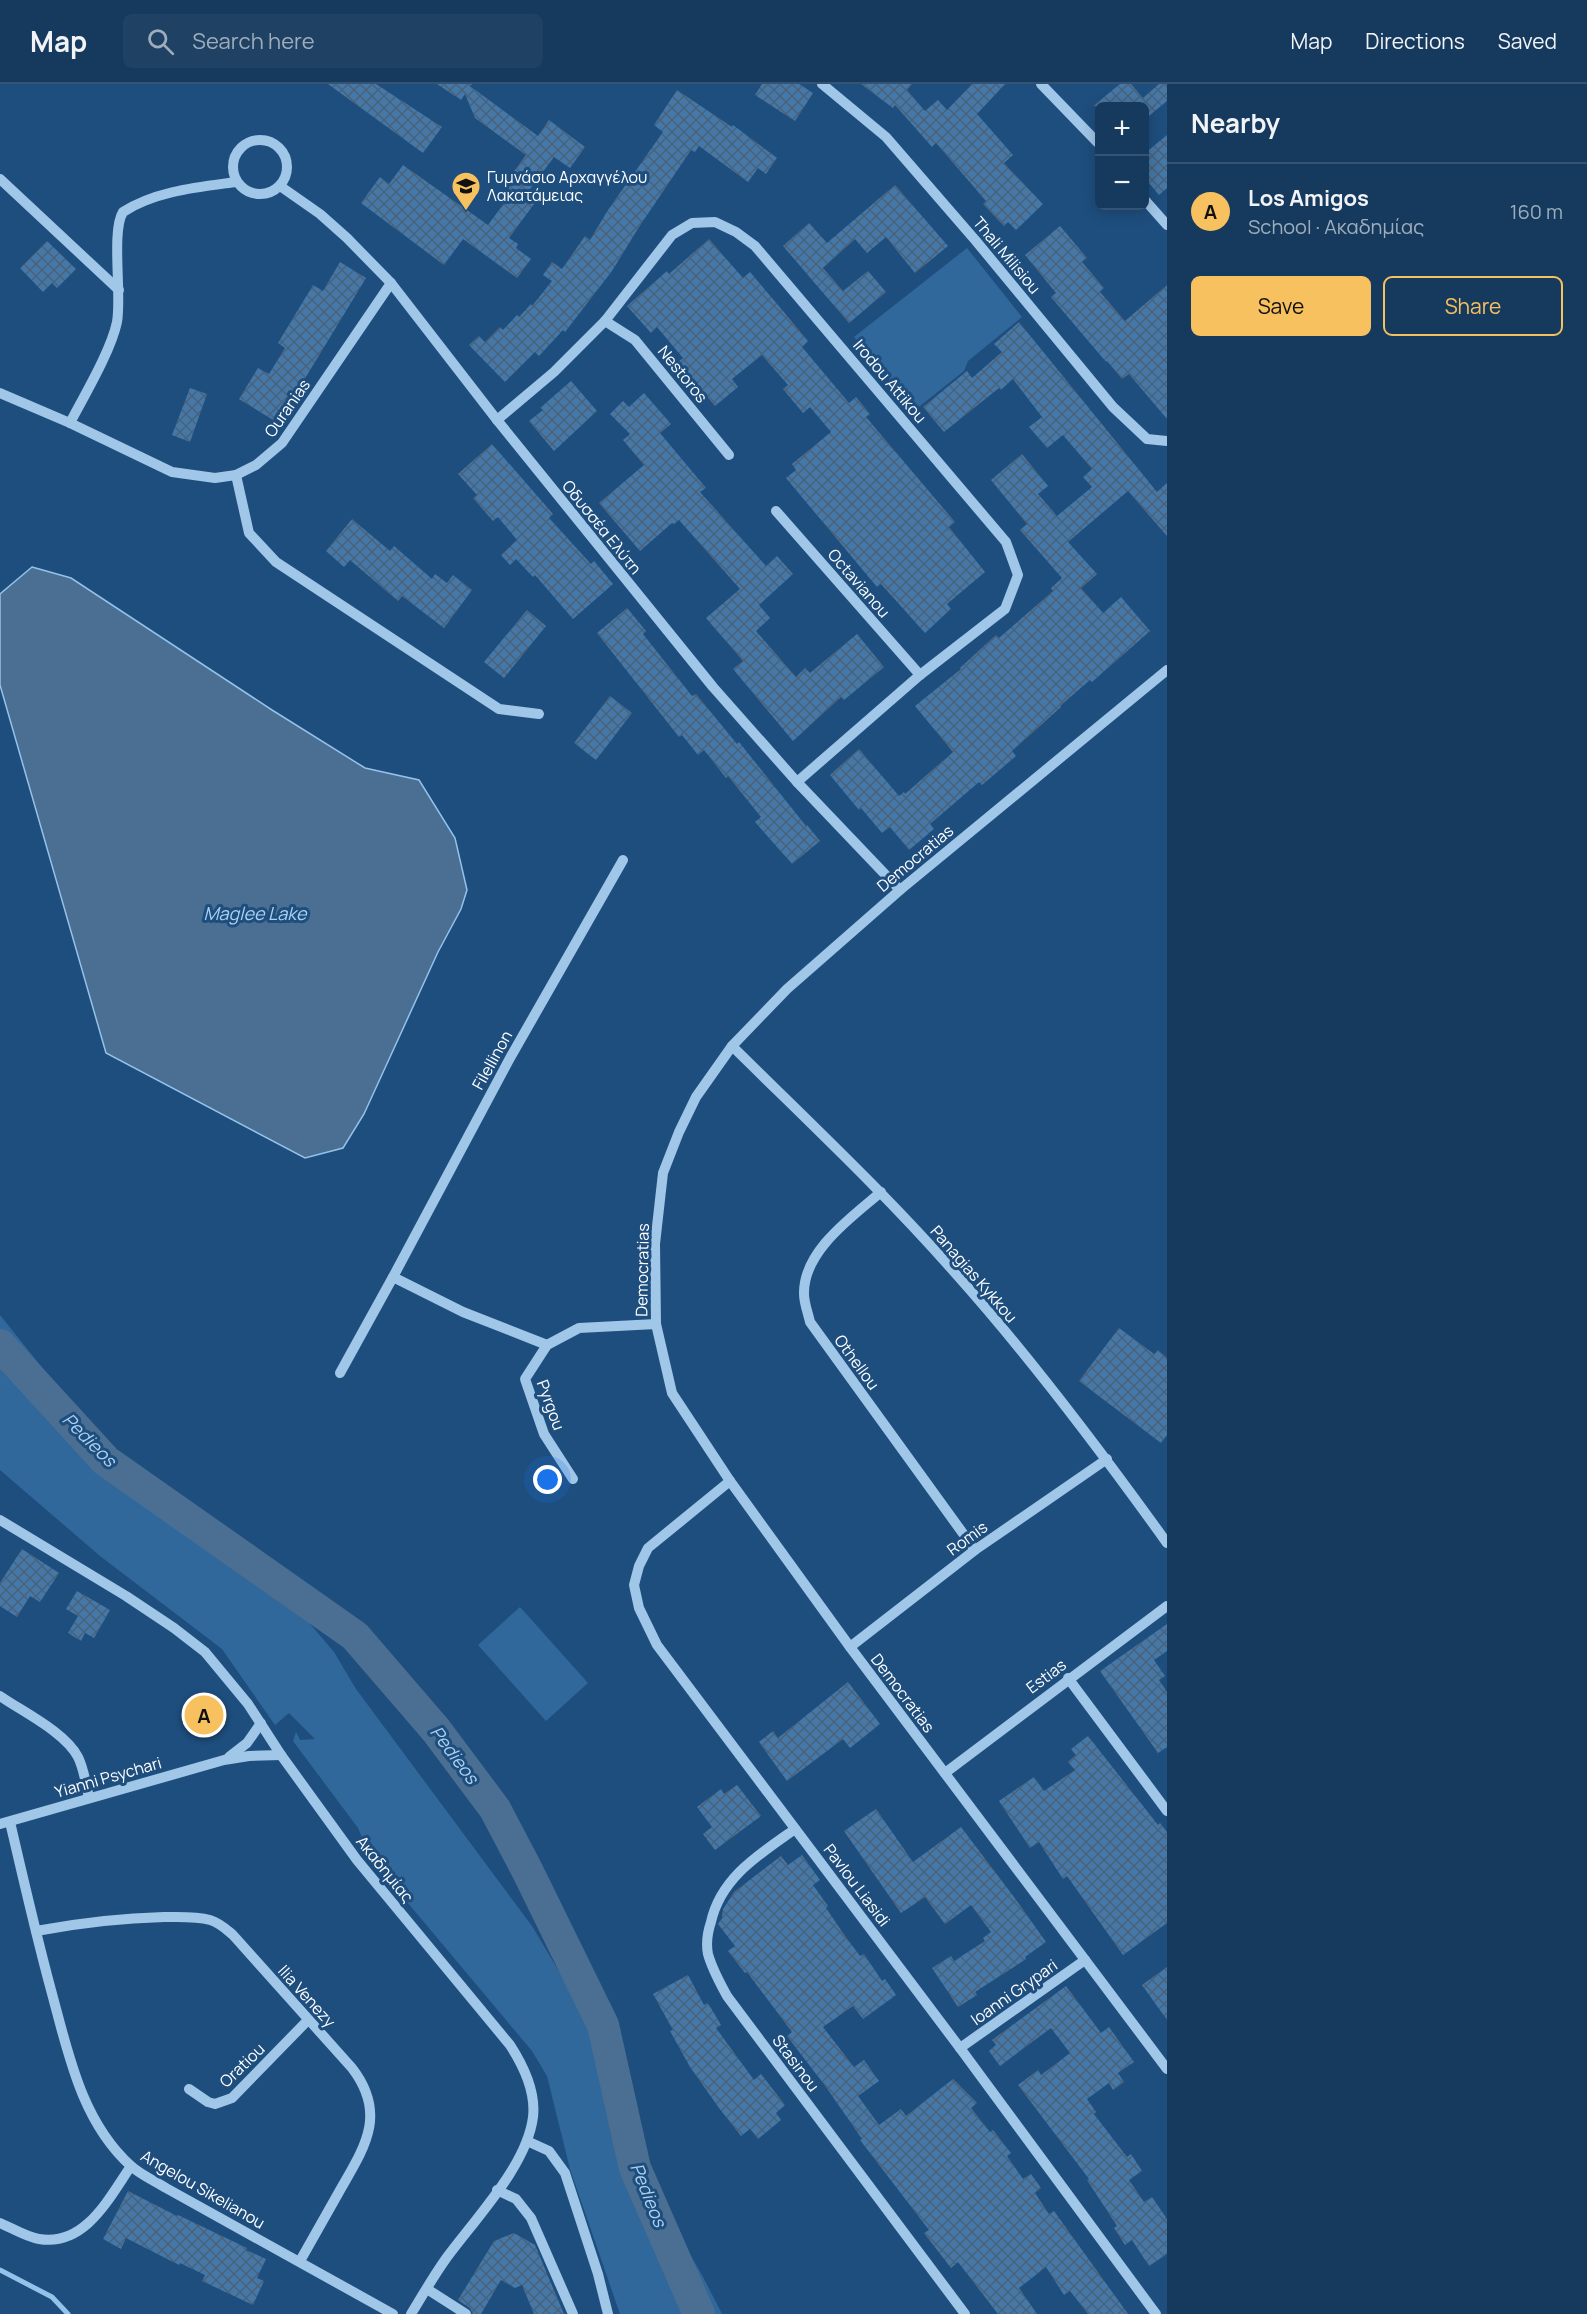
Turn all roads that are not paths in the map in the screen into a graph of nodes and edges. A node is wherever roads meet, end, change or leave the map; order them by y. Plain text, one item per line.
1 (822, 84) edge
2 (1041, 84) edge
3 (1095, 140) edge
4 (0, 179) edge
5 (236, 182) junction
6 (280, 186) junction
7 (1149, 205) edge
8 (1167, 225) edge
9 (391, 283) junction
10 (119, 290) junction
11 (605, 321) junction
12 (0, 393) edge
13 (497, 420) junction
14 (70, 423) junction
15 (1167, 441) edge
16 (729, 455) dead end
17 (236, 475) junction
18 (776, 511) dead end
19 (1166, 673) edge
20 (920, 675) junction
21 (539, 714) dead end
22 (797, 782) junction
23 (623, 860) dead end
24 (900, 890) junction
25 (732, 1046) junction
26 (881, 1192) junction
27 (393, 1277) junction
28 (656, 1324) junction
29 (547, 1345) junction
30 (340, 1373) dead end
31 (1107, 1459) junction
32 (573, 1479) dead end
33 (730, 1481) junction
34 (0, 1520) edge
35 (1167, 1543) edge
36 (975, 1550) junction
37 (1167, 1606) edge
38 (850, 1647) junction
39 (1068, 1678) junction
40 (0, 1696) edge
41 (261, 1723) junction
42 (281, 1755) junction
43 (224, 1760) junction
44 (945, 1773) junction
45 (89, 1798) junction
46 (1167, 1811) edge
47 (5, 1823) edge
48 (795, 1829) junction
49 (36, 1931) junction
50 (1085, 1960) junction
51 (308, 2020) junction
52 (960, 2048) junction
53 (1167, 2069) edge
54 (189, 2089) dead end
55 (527, 2141) junction
56 (131, 2166) junction
57 (497, 2190) junction
58 (0, 2223) edge
59 (300, 2261) junction
60 (427, 2289) junction
61 (393, 2314) edge
62 (411, 2314) edge
63 (466, 2314) edge
64 (573, 2314) edge
65 (608, 2314) edge
66 (966, 2314) edge
67 (1156, 2314) edge

1 - 15 street, Thali Milisiou
2 - 3 street
4 - 10 street
5 - 6 street
5 - 6 street
5 - 10 street
6 - 9 street, Οδυσσέα Ελύτη
7 - 8 street
9 - 13 street, Οδυσσέα Ελύτη
9 - 17 street, Ouranias
10 - 14 street
11 - 13 street, Irodou Attikou
11 - 16 street, Nestoros
11 - 20 street, Irodou Attikou
12 - 14 street, Ouranias
13 - 22 street, Οδυσσέα Ελύτη
14 - 17 street, Ouranias
17 - 21 street
18 - 20 street, Octavianou
19 - 24 street, Democratias
20 - 22 street, Irodou Attikou
22 - 24 street, Οδυσσέα Ελύτη
23 - 27 street, Filellinon
24 - 25 street, Democratias
25 - 26 street, Panagias Kykkou
25 - 28 street, Democratias
26 - 31 street, Panagias Kykkou
26 - 36 street, Othellou
27 - 29 street
27 - 30 street, Filellinon
28 - 29 street, Pyrgou
28 - 33 street, Democratias
29 - 32 street, Pyrgou
31 - 35 street, Panagias Kykkou
31 - 36 street, Romis
33 - 38 street, Democratias
33 - 48 street, Pavlou Liasidi
34 - 41 street, Ακαδημίας
36 - 38 street, Romis
37 - 39 street, Estias
38 - 44 street, Democratias
39 - 44 street, Estias
39 - 46 street
40 - 45 street
41 - 42 street, Ακαδημίας
41 - 43 street, Yianni Psychari
42 - 43 street, Yianni Psychari
42 - 55 street, Ακαδημίας
43 - 45 street, Yianni Psychari
44 - 50 street, Democratias
45 - 47 street, Yianni Psychari
47 - 49 street, Angelou Sikelianou
48 - 52 street, Pavlou Liasidi
48 - 66 street, Stasinou
49 - 51 street, Ilia Venezy
49 - 56 street, Angelou Sikelianou
50 - 52 street, Ioanni Grypari
50 - 53 street, Democratias
51 - 54 street, Oratiou
51 - 59 street, Ilia Venezy
52 - 67 street, Pavlou Liasidi
55 - 57 street, Ακαδημίας
55 - 65 street
56 - 58 street
56 - 59 street, Angelou Sikelianou
57 - 60 street, Ακαδημίας
57 - 64 street
59 - 61 street, Angelou Sikelianou
60 - 62 street, Ακαδημίας
60 - 63 street

